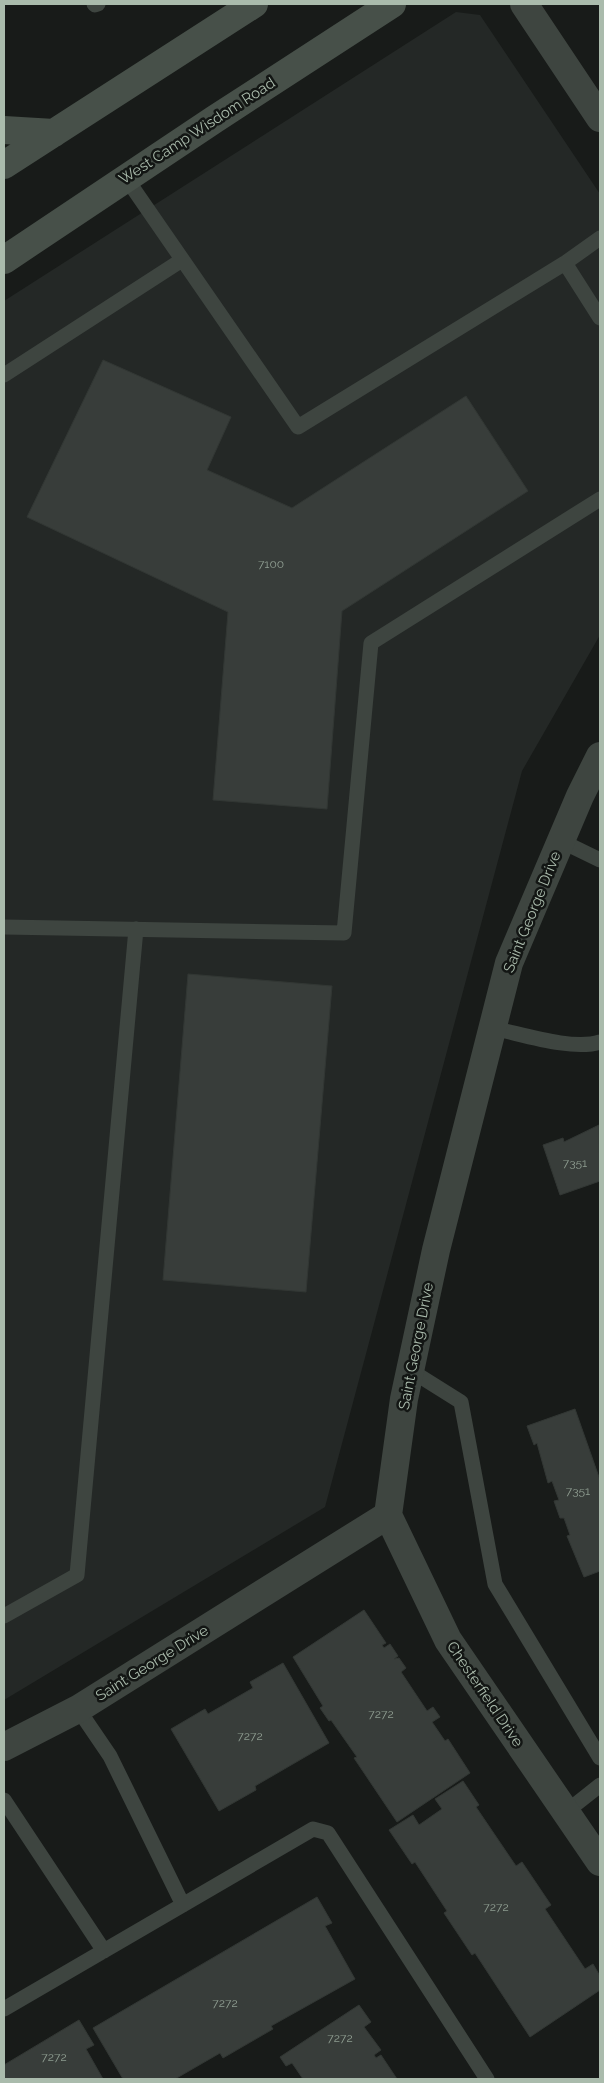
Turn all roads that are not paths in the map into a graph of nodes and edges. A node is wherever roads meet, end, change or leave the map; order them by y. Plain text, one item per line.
1 (94, 4) edge
2 (98, 4) edge
3 (254, 4) edge
4 (392, 4) edge
5 (524, 4) edge
6 (600, 118) edge
7 (4, 130) edge
8 (54, 133) junction
9 (4, 165) edge
10 (126, 178) junction
11 (600, 238) edge
12 (4, 260) edge
13 (182, 260) junction
14 (565, 263) junction
15 (600, 318) edge
16 (4, 375) edge
17 (600, 499) edge
18 (600, 756) edge
19 (561, 841) junction
20 (600, 860) edge
21 (4, 927) edge
22 (136, 929) junction
23 (492, 1028) junction
24 (600, 1042) edge
25 (410, 1370) junction
26 (388, 1515) junction
27 (4, 1616) edge
28 (78, 1709) junction
29 (4, 1747) edge
30 (600, 1758) edge
31 (600, 1785) edge
32 (4, 1800) edge
33 (566, 1812) junction
34 (600, 1862) edge
35 (183, 1905) junction
36 (104, 1951) junction
37 (4, 2009) edge
38 (486, 2079) edge

1 - 2 lane
3 - 8 main road
4 - 10 main road, West Camp Wisdom Road
5 - 6 street
7 - 8 main road
8 - 9 main road
10 - 12 main road, West Camp Wisdom Road
10 - 13 lane
11 - 14 lane
13 - 14 lane
13 - 16 lane
14 - 15 lane
17 - 22 lane
18 - 19 street, Saint George Drive
19 - 20 lane
19 - 23 street, Saint George Drive
21 - 22 lane
22 - 27 lane
23 - 24 lane
23 - 25 street, Saint George Drive
25 - 26 street, Saint George Drive
25 - 30 lane
26 - 28 street, Saint George Drive
26 - 33 street, Chesterfield Drive
28 - 29 street, Saint George Drive
28 - 35 lane
31 - 33 lane
32 - 36 lane
33 - 34 street, Chesterfield Drive
35 - 36 lane
35 - 38 lane
36 - 37 lane

